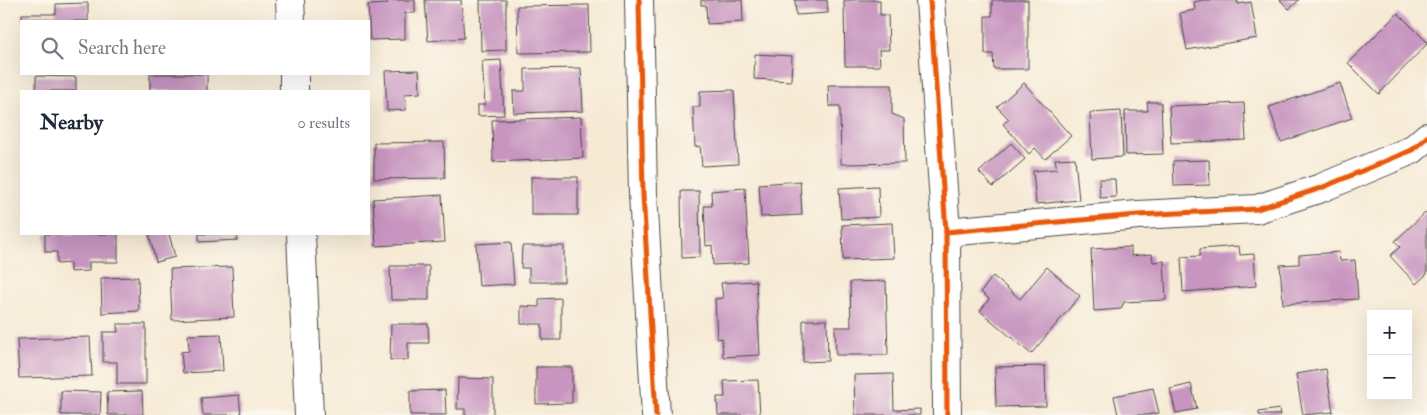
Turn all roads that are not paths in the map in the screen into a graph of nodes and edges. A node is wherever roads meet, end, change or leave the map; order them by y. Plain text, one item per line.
1 (290, 0) edge
2 (639, 0) edge
3 (930, 0) edge
4 (291, 20) edge
5 (294, 75) edge
6 (294, 90) edge
7 (1427, 137) edge
8 (946, 232) junction
9 (301, 235) edge
10 (309, 415) edge
11 (656, 415) edge
12 (947, 415) edge

1 - 4 street
2 - 11 street
3 - 8 street
5 - 6 street
7 - 8 street
8 - 12 street
9 - 10 street

